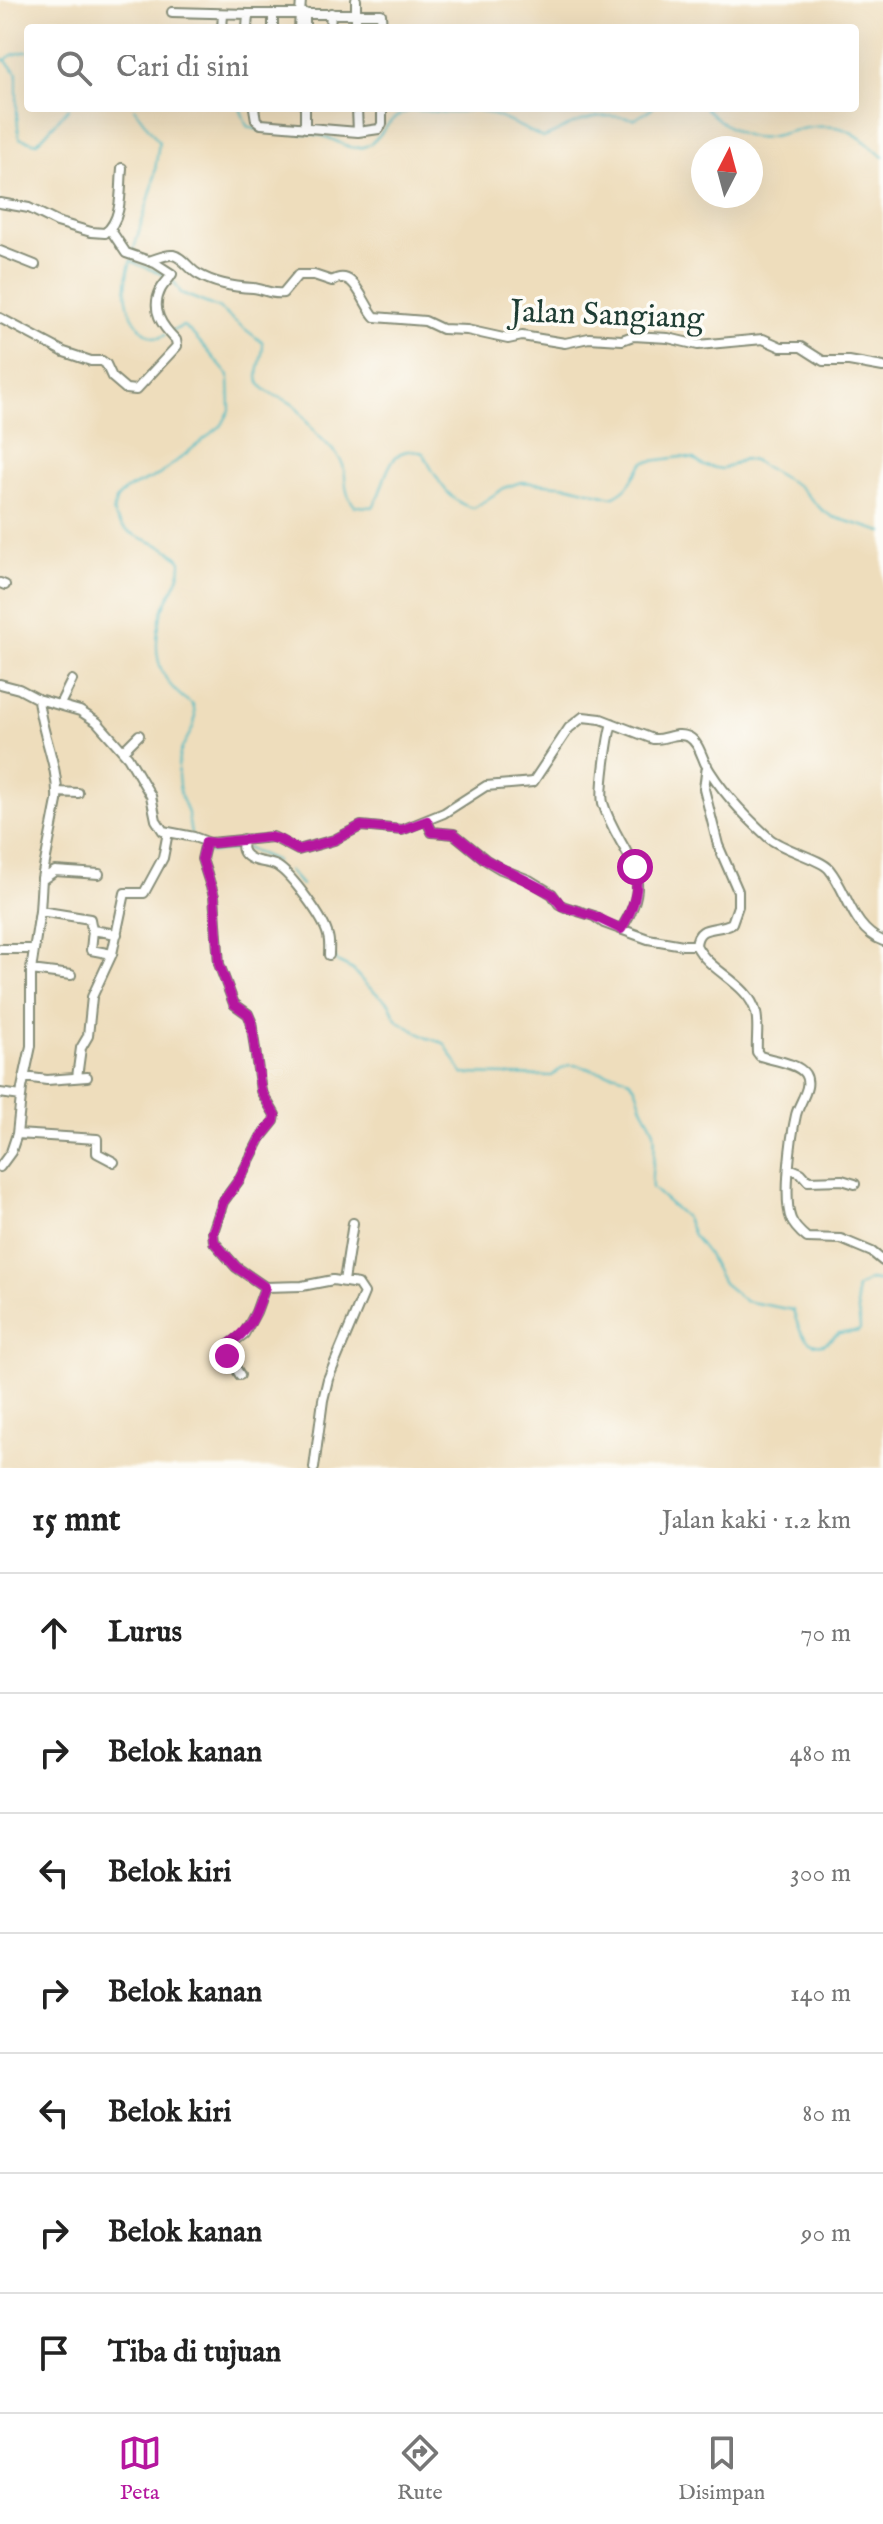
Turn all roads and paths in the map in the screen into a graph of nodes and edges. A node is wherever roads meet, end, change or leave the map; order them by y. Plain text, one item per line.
1 (301, 0) edge
2 (356, 0) edge
3 (172, 12) dead end
4 (302, 13) junction
5 (331, 13) junction
6 (356, 13) junction
7 (248, 14) junction
8 (273, 14) junction
9 (223, 15) junction
10 (222, 24) edge
11 (247, 24) edge
12 (273, 24) edge
13 (300, 24) edge
14 (304, 24) edge
15 (330, 24) edge
16 (356, 24) edge
17 (382, 24) edge
18 (255, 112) edge
19 (305, 112) edge
20 (357, 112) edge
21 (382, 112) edge
22 (305, 128) junction
23 (358, 132) junction
24 (122, 168) dead end
25 (0, 203) edge
26 (110, 229) junction
27 (0, 251) edge
28 (149, 261) junction
29 (35, 265) dead end
30 (0, 318) edge
31 (883, 367) edge
32 (72, 680) dead end
33 (0, 684) edge
34 (38, 699) junction
35 (60, 704) junction
36 (612, 723) junction
37 (139, 735) dead end
38 (123, 751) junction
39 (707, 765) junction
40 (57, 792) junction
41 (78, 793) dead end
42 (427, 821) junction
43 (168, 832) junction
44 (205, 844) junction
45 (242, 845) junction
46 (99, 874) dead end
47 (42, 880) junction
48 (40, 911) junction
49 (621, 929) junction
50 (93, 930) junction
51 (117, 934) junction
52 (883, 941) edge
53 (696, 945) junction
54 (0, 949) edge
55 (33, 949) junction
56 (112, 954) junction
57 (329, 955) dead end
58 (31, 970) junction
59 (71, 975) dead end
60 (24, 1077) junction
61 (77, 1077) junction
62 (87, 1077) dead end
63 (0, 1093) edge
64 (21, 1096) junction
65 (17, 1134) junction
66 (114, 1162) dead end
67 (0, 1167) edge
68 (789, 1168) junction
69 (855, 1184) dead end
70 (353, 1223) dead end
71 (883, 1261) edge
72 (344, 1281) junction
73 (265, 1287) junction
74 (240, 1375) dead end
75 (314, 1468) edge

1 - 4 street
2 - 6 street
3 - 9 street
4 - 5 street
4 - 8 street
4 - 13 street
4 - 14 street
5 - 6 street
5 - 15 street
6 - 16 street
6 - 17 street
7 - 8 street
7 - 9 street
7 - 11 street
8 - 12 street
9 - 10 street
18 - 22 street
19 - 22 street
20 - 23 street
21 - 23 street
22 - 23 street
24 - 26 street
25 - 26 street
26 - 28 street
27 - 29 street
28 - 30 street
28 - 31 street, Jalan Sangiang
32 - 35 street
33 - 34 street
34 - 35 street
34 - 40 street
35 - 38 street
36 - 39 street
36 - 42 street
36 - 49 street
37 - 38 street
38 - 43 street
39 - 52 street
39 - 53 street
40 - 41 street
40 - 47 street
42 - 45 street
42 - 49 street
43 - 44 street
43 - 51 street
44 - 45 street
44 - 73 street
45 - 57 street
46 - 47 street
47 - 48 street
48 - 50 street
48 - 55 street
49 - 53 street
50 - 51 street
50 - 56 street
51 - 56 street
53 - 68 street
54 - 55 street
55 - 58 street
56 - 61 street
58 - 59 street
58 - 60 street
60 - 61 street
60 - 64 street
61 - 62 street
63 - 64 street
64 - 65 street
65 - 66 street
65 - 67 street
68 - 69 street
68 - 71 street
70 - 72 street
72 - 73 street
72 - 75 street
73 - 74 street

